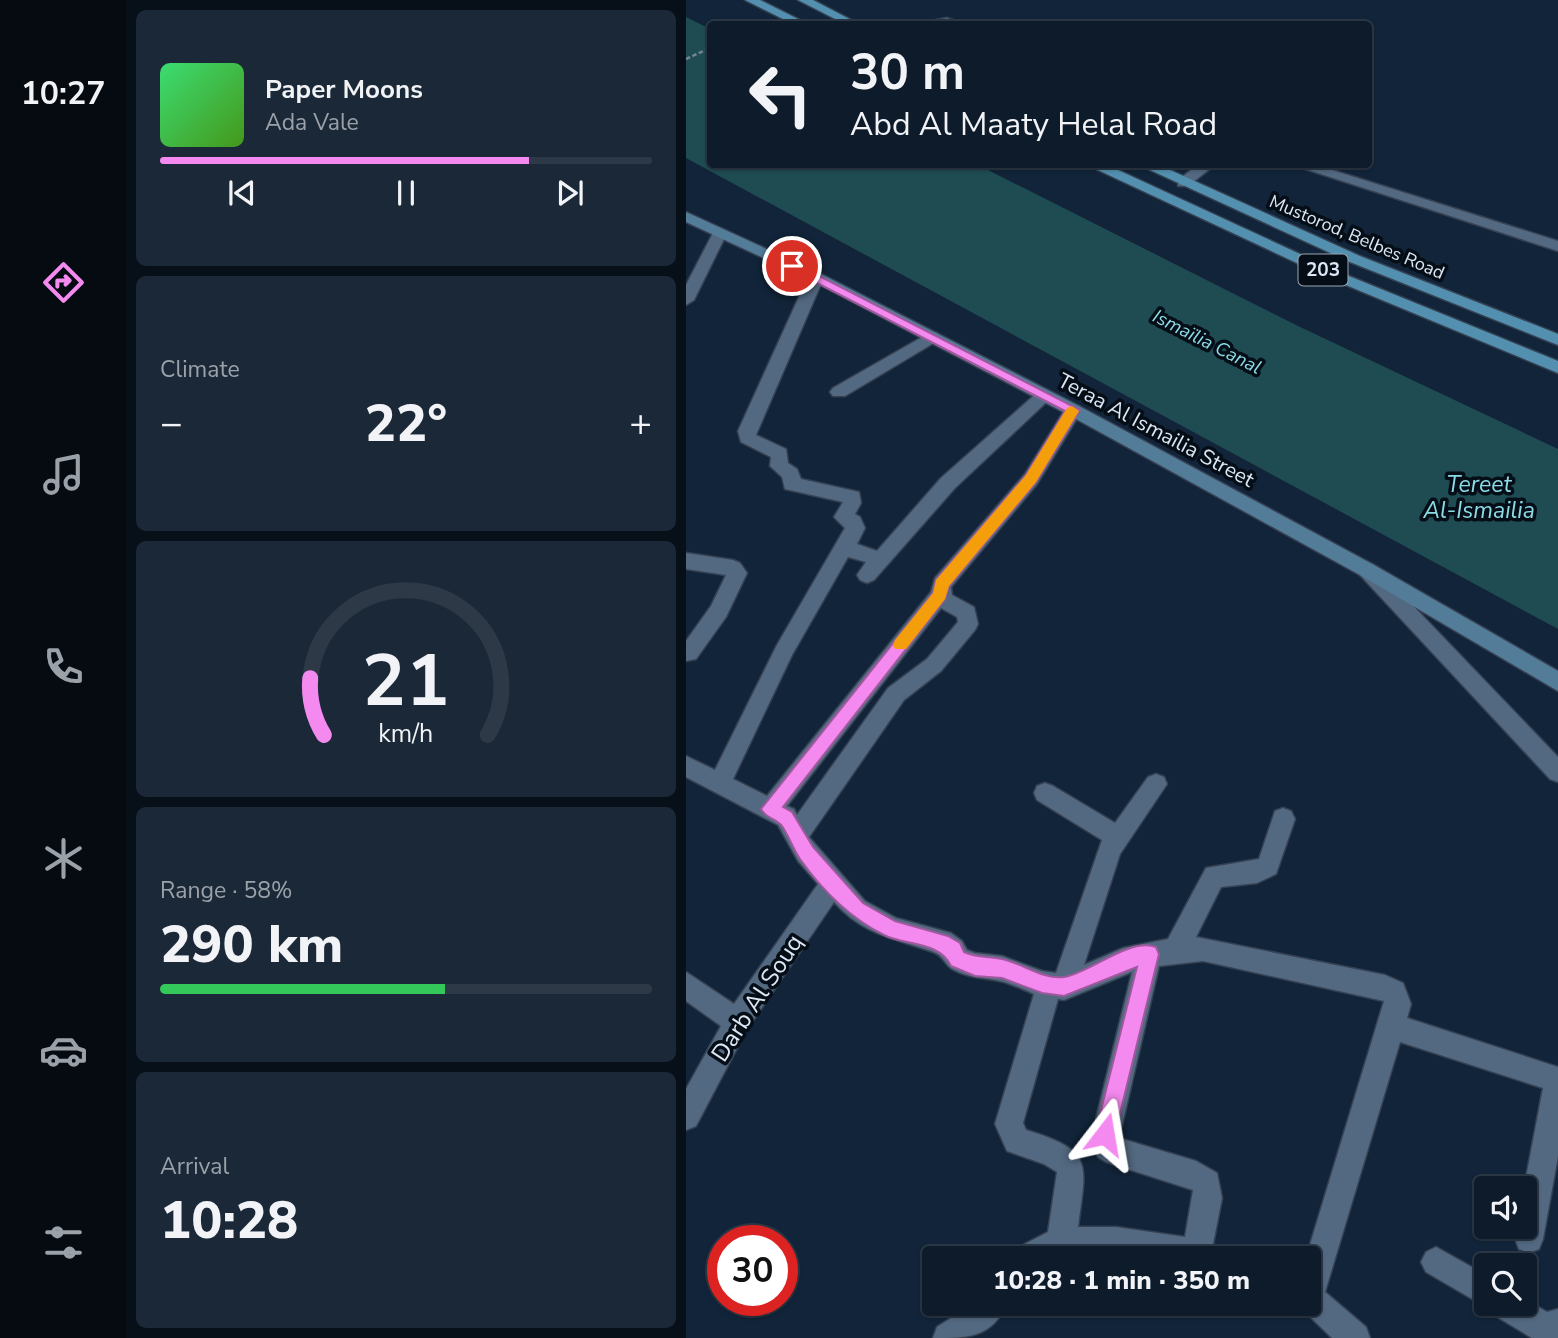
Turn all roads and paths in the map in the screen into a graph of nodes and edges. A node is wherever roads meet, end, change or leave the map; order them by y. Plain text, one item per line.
1 (751, 0) edge
2 (804, 0) edge
3 (796, 21) edge
4 (847, 21) edge
5 (707, 49) edge
6 (686, 59) edge
7 (1101, 168) edge
8 (1152, 168) edge
9 (1204, 168) edge
10 (1310, 168) edge
11 (1183, 183) junction
12 (686, 216) edge
13 (720, 233) junction
14 (1558, 246) edge
15 (816, 277) junction
16 (686, 300) edge
17 (931, 337) junction
18 (1558, 340) edge
19 (1558, 367) edge
20 (839, 392) dead end
21 (1045, 396) junction
22 (1073, 410) junction
23 (846, 543) junction
24 (880, 559) junction
25 (686, 561) edge
26 (1367, 570) junction
27 (867, 575) dead end
28 (940, 595) junction
29 (689, 653) dead end
30 (1558, 682) edge
31 (686, 766) edge
32 (1558, 772) edge
33 (720, 783) junction
34 (1156, 784) dead end
35 (1045, 793) dead end
36 (770, 809) junction
37 (1283, 819) dead end
38 (797, 835) junction
39 (1118, 837) junction
40 (832, 884) junction
41 (1162, 952) junction
42 (686, 985) edge
43 (1057, 986) junction
44 (737, 1022) junction
45 (1391, 1027) junction
46 (1558, 1080) edge
47 (686, 1116) edge
48 (1537, 1195) edge
49 (1061, 1243) junction
50 (1051, 1246) edge
51 (1159, 1246) edge
52 (1204, 1246) edge
53 (1321, 1257) edge
54 (1436, 1262) dead end
55 (1474, 1285) edge
56 (1321, 1308) edge
57 (982, 1316) edge
58 (1525, 1316) edge
59 (1558, 1324) edge
60 (948, 1338) edge
61 (1355, 1338) edge

1 - 3 main road
2 - 4 main road
5 - 6 path
7 - 19 main road, Mustorod, Belbes Road / 203
8 - 11 main road, Mustorod, Belbes Road / 203
9 - 11 street
10 - 14 street
11 - 18 main road, Mustorod, Belbes Road / 203
12 - 13 main road, Teraa Al Ismailia Street
13 - 15 main road, Teraa Al Ismailia Street
13 - 16 street
15 - 17 main road, Teraa Al Ismailia Street
15 - 23 street
17 - 20 street
17 - 21 main road, Teraa Al Ismailia Street
21 - 22 main road, Teraa Al Ismailia Street
21 - 24 street
22 - 26 main road, Teraa Al Ismailia Street
22 - 28 street
23 - 24 street
23 - 33 street
24 - 27 street
25 - 29 street
26 - 30 main road, Teraa Al Ismailia Street
26 - 32 street
28 - 36 street
28 - 38 street
31 - 33 street
33 - 36 street
34 - 39 street
35 - 39 street
36 - 38 street
37 - 41 street
38 - 40 street
39 - 43 street
40 - 43 street
40 - 44 street, Darb Al Souq
41 - 43 street
41 - 45 street
41 - 52 street
42 - 44 street
43 - 49 street
44 - 47 street, Darb Al Souq
45 - 46 street
45 - 53 street
46 - 48 street
49 - 50 street
49 - 51 street
54 - 55 street
56 - 61 street
57 - 60 street
58 - 59 street

